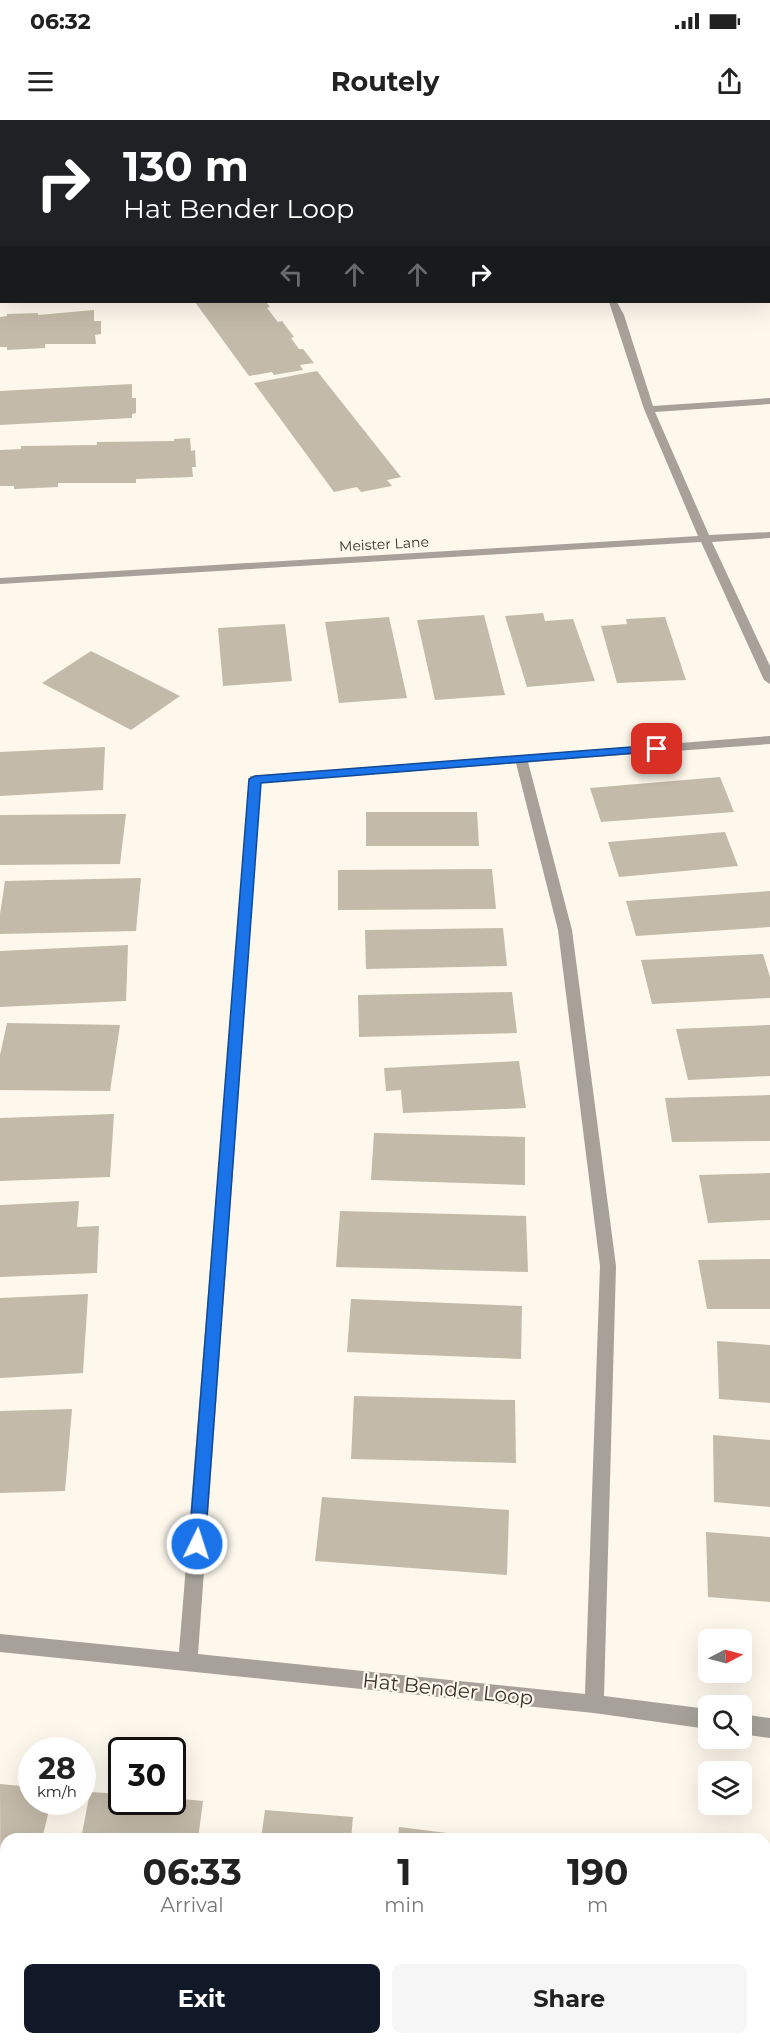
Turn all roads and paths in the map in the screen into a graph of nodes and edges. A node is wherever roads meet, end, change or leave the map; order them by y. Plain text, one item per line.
1 (613, 303) edge
2 (770, 401) edge
3 (649, 409) junction
4 (770, 535) edge
5 (704, 540) junction
6 (0, 581) edge
7 (770, 680) edge
8 (770, 740) edge
9 (520, 759) junction
10 (0, 1643) edge
11 (188, 1663) junction
12 (594, 1704) junction
13 (698, 1718) edge
14 (752, 1726) edge
15 (770, 1728) edge

1 - 3 street
2 - 3 street
3 - 5 street
4 - 5 street, Meister Lane
5 - 6 street, Meister Lane
5 - 7 street
8 - 9 street
9 - 11 street
9 - 12 street
10 - 11 street, Hat Bender Loop
11 - 12 street, Hat Bender Loop
12 - 13 street, Hat Bender Loop
14 - 15 street

